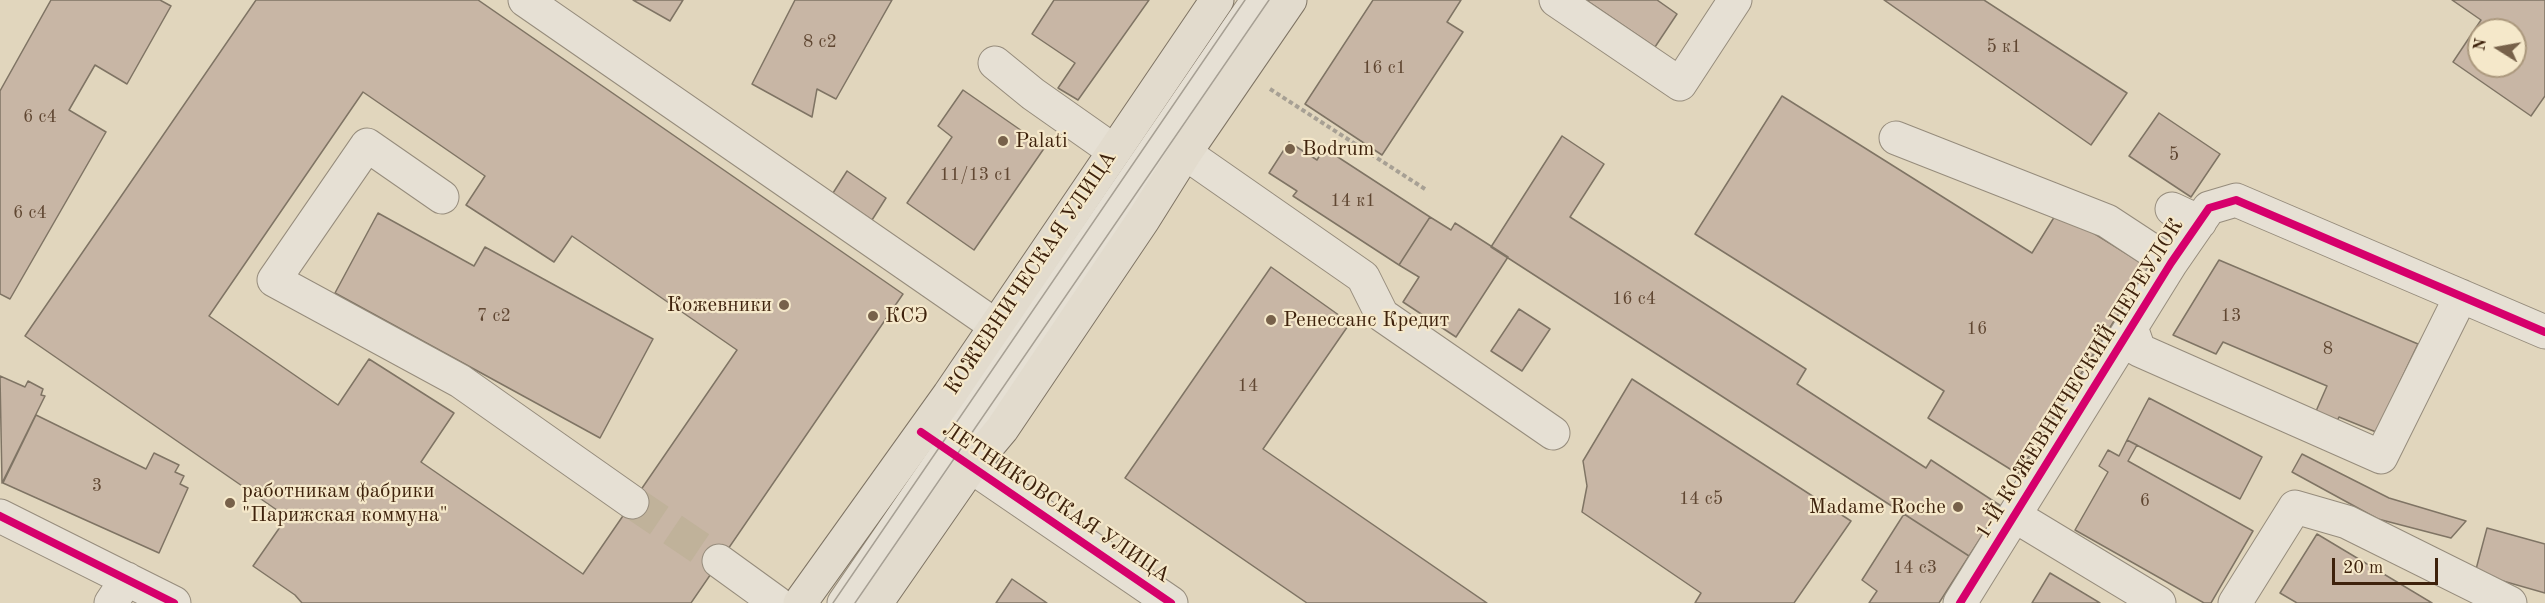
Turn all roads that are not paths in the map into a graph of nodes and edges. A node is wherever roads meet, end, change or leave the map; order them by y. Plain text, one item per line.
1 (525, 0) edge
2 (1217, 0) edge
3 (1258, 0) edge
4 (1290, 0) edge
5 (1556, 0) edge
6 (1735, 0) edge
7 (995, 63) dead end
8 (1896, 138) dead end
9 (1114, 151) junction
10 (1185, 153) junction
11 (442, 197) dead end
12 (2171, 263) junction
13 (2461, 296) junction
14 (996, 326) junction
15 (2132, 330) junction
16 (2545, 332) edge
17 (921, 432) junction
18 (1553, 433) dead end
19 (960, 459) junction
20 (632, 502) tunnel mouth
21 (0, 516) edge
22 (2015, 516) junction
23 (719, 561) tunnel mouth
24 (119, 591) edge
25 (174, 603) edge
26 (777, 603) edge
27 (800, 603) edge
28 (844, 603) edge
29 (876, 603) edge
30 (1171, 603) edge
31 (1960, 603) edge
32 (2159, 603) edge
33 (2235, 603) edge
34 (2510, 603) edge

1 - 14 street
2 - 9 main road, КОЖЕВНИЧЕСКАЯ УЛИЦА
3 - 19 street
4 - 10 main road
5 - 6 street
7 - 9 street
8 - 12 street
9 - 14 main road, КОЖЕВНИЧЕСКАЯ УЛИЦА
10 - 18 street
10 - 19 main road
11 - 20 street
12 - 13 street, 1-Й КОЖЕВНИЧЕСКИЙ ПЕРЕУЛОК
12 - 15 street, 1-Й КОЖЕВНИЧЕСКИЙ ПЕРЕУЛОК
13 - 15 street
13 - 16 street, 1-Й КОЖЕВНИЧЕСКИЙ ПЕРЕУЛОК
14 - 17 main road, КОЖЕВНИЧЕСКАЯ УЛИЦА
15 - 22 street, 1-Й КОЖЕВНИЧЕСКИЙ ПЕРЕУЛОК
17 - 19 street, ЛЕТНИКОВСКАЯ УЛИЦА
17 - 27 main road, КОЖЕВНИЧЕСКАЯ УЛИЦА
19 - 28 street
19 - 29 main road
19 - 30 street, ЛЕТНИКОВСКАЯ УЛИЦА
21 - 24 street
22 - 31 street, 1-Й КОЖЕВНИЧЕСКИЙ ПЕРЕУЛОК
22 - 32 street
23 - 26 street
24 - 25 street
33 - 34 street

